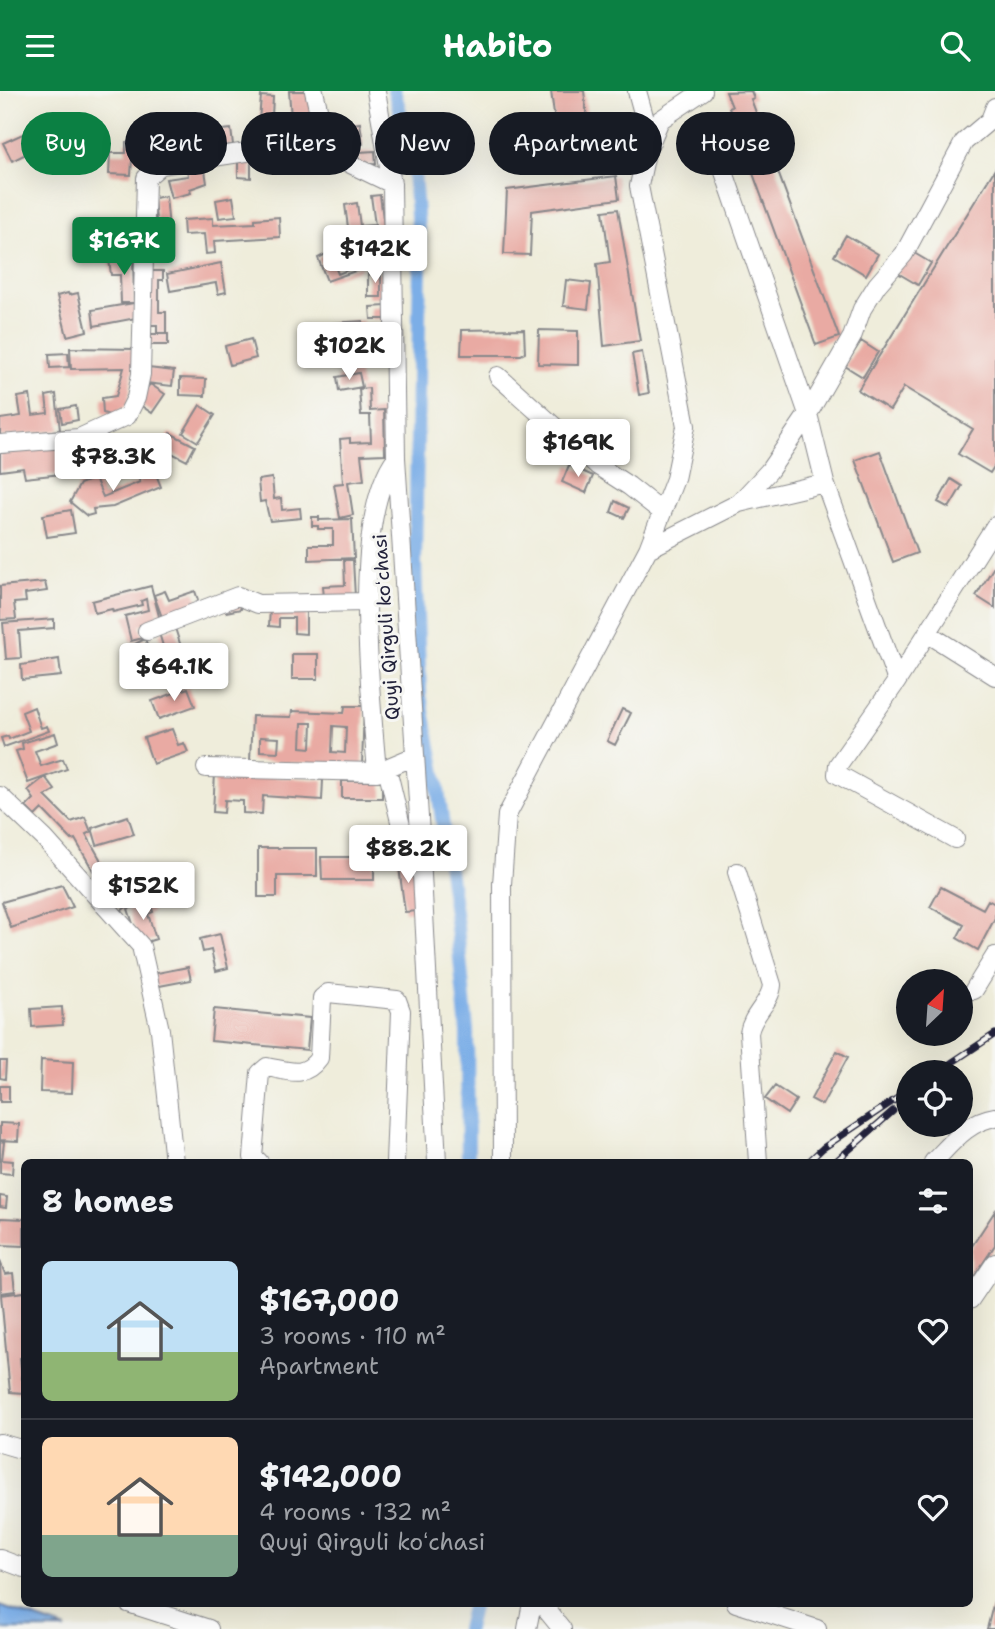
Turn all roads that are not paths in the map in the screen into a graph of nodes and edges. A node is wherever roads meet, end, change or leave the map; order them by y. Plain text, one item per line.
1 (314, 91) edge
2 (376, 91) edge
3 (636, 91) edge
4 (703, 91) edge
5 (995, 107) edge
6 (319, 112) edge
7 (642, 112) edge
8 (662, 119) edge
9 (986, 131) edge
10 (241, 151) edge
11 (361, 168) edge
12 (642, 175) edge
13 (725, 175) edge
14 (392, 184) junction
15 (498, 376) dead end
16 (808, 414) junction
17 (0, 444) edge
18 (396, 458) junction
19 (825, 483) junction
20 (739, 503) junction
21 (662, 512) junction
22 (995, 526) edge
23 (648, 549) junction
24 (368, 602) junction
25 (147, 631) dead end
26 (927, 633) junction
27 (995, 676) edge
28 (897, 681) junction
29 (415, 756) junction
30 (206, 768) dead end
31 (382, 770) junction
32 (0, 796) edge
33 (955, 839) dead end
34 (421, 849) junction
35 (737, 872) dead end
36 (995, 956) edge
37 (974, 990) dead end
38 (261, 1052) dead end
39 (260, 1073) junction
40 (995, 1118) edge
41 (174, 1159) edge
42 (255, 1159) edge
43 (394, 1159) edge
44 (437, 1159) edge
45 (503, 1159) edge
46 (758, 1159) edge
47 (936, 1159) edge
48 (995, 1263) edge
49 (973, 1296) edge
50 (0, 1443) edge
51 (21, 1449) edge
52 (0, 1559) edge
53 (21, 1567) edge
54 (140, 1607) edge
55 (531, 1607) edge
56 (544, 1607) edge
57 (748, 1607) edge
58 (209, 1629) edge
59 (527, 1629) edge
60 (562, 1629) edge
61 (817, 1629) edge

1 - 6 street
2 - 14 street, Quyi Qirguli koʻchasi
3 - 7 street
4 - 8 street
5 - 9 street
9 - 16 street
10 - 17 street
11 - 14 street
12 - 21 street
13 - 16 street
14 - 18 street, Quyi Qirguli koʻchasi
15 - 21 street
16 - 19 street
16 - 20 street
18 - 24 street
18 - 29 street, Quyi Qirguli koʻchasi
19 - 20 street
19 - 28 street
20 - 23 street
21 - 23 street
22 - 26 street
23 - 45 street
24 - 25 street
24 - 31 street
26 - 27 street
26 - 28 street
28 - 33 street
29 - 31 street
29 - 34 street, Quyi Qirguli koʻchasi
30 - 31 street
31 - 34 street
32 - 41 street
34 - 44 street, Quyi Qirguli koʻchasi
35 - 46 street
36 - 37 street
38 - 39 street
39 - 42 street
39 - 43 street
40 - 47 street
48 - 49 street
50 - 51 street
52 - 53 street
54 - 58 street
55 - 59 street
56 - 60 street
57 - 61 street

